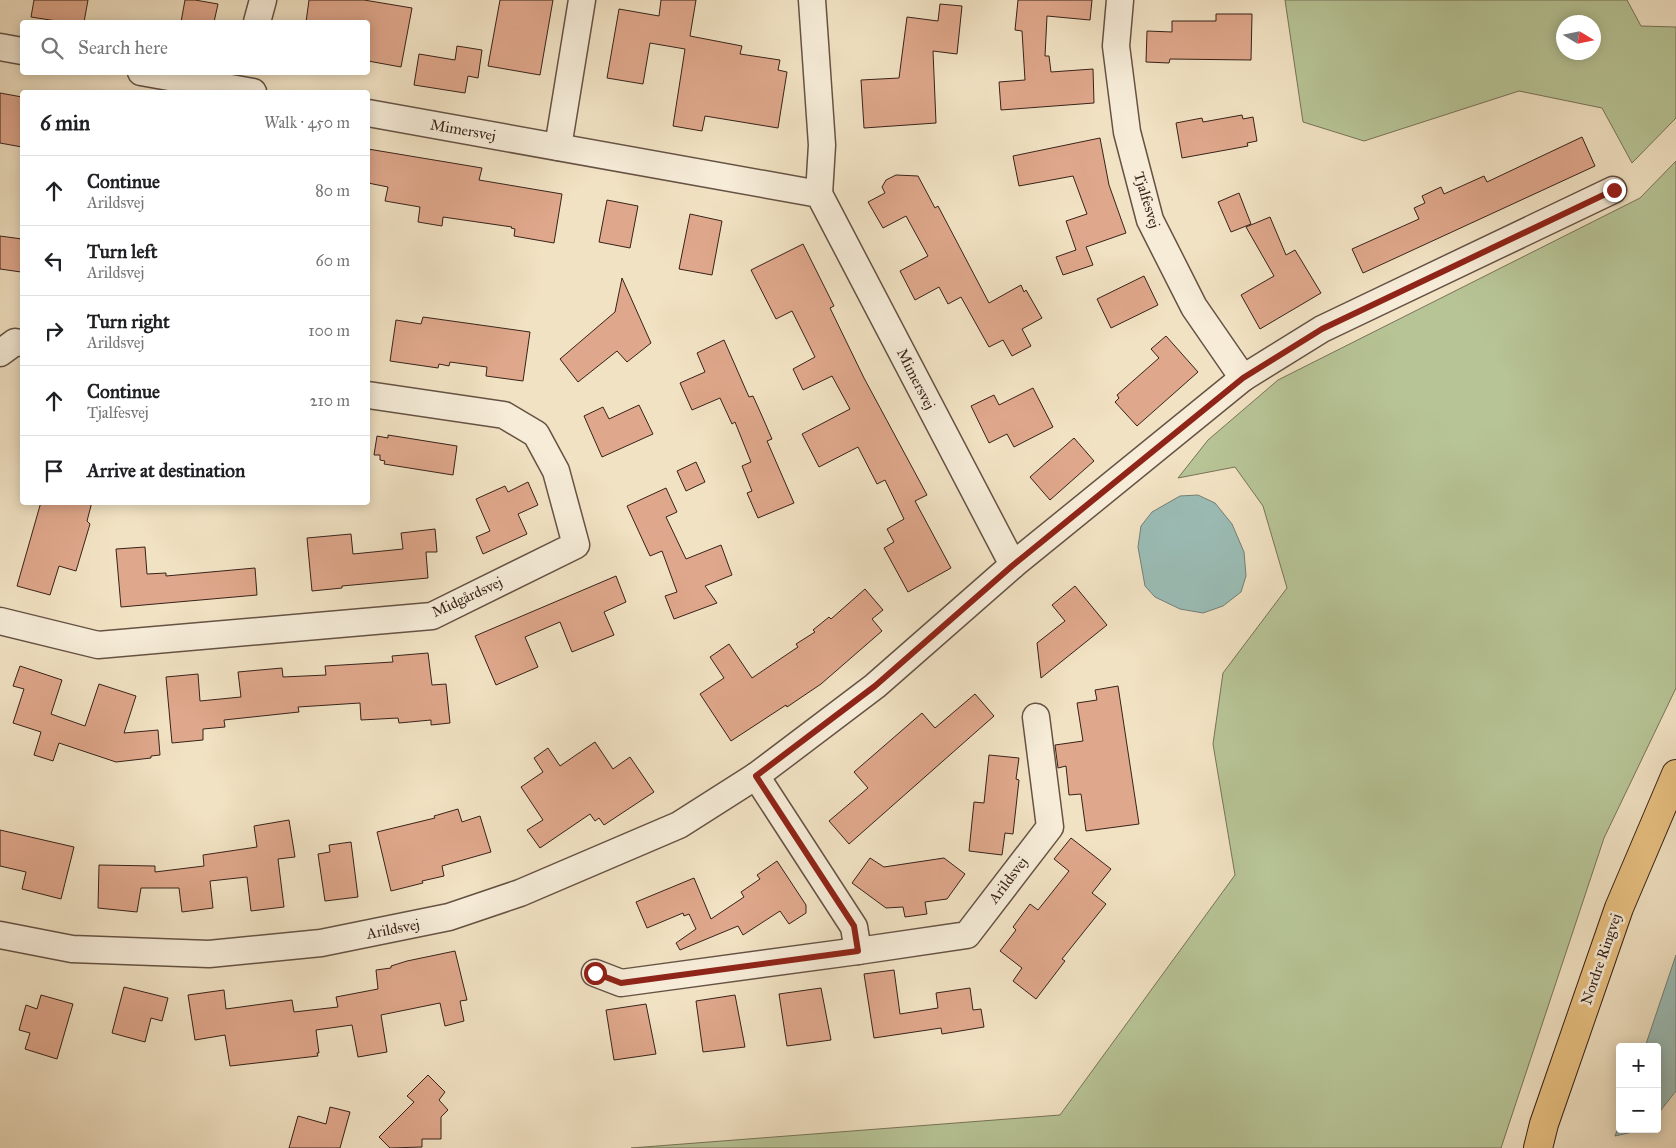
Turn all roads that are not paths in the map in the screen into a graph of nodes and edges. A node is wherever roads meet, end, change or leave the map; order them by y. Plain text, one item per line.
1 (263, 0) edge
2 (582, 0) edge
3 (812, 0) edge
4 (1120, 0) edge
5 (258, 20) edge
6 (0, 47) edge
7 (20, 51) edge
8 (165, 75) edge
9 (246, 85) edge
10 (370, 113) edge
11 (558, 147) junction
12 (1614, 190) dead end
13 (819, 194) junction
14 (20, 343) edge
15 (0, 353) edge
16 (1243, 378) junction
17 (370, 395) edge
18 (1012, 566) junction
19 (0, 621) edge
20 (1036, 716) dead end
21 (1676, 774) edge
22 (756, 776) junction
23 (0, 935) edge
24 (858, 951) junction
25 (595, 973) dead end
26 (1538, 1148) edge

1 - 5 street
2 - 11 street
3 - 13 street
4 - 16 street, Tjalfesvej
6 - 7 street
8 - 9 street
10 - 11 street, Mimersvej
11 - 13 street, Mimersvej
12 - 16 street
13 - 18 street, Mimersvej
14 - 15 street
16 - 18 street
17 - 19 street, Midgårdsvej
18 - 22 street, Arildsvej
20 - 24 street, Arildsvej
21 - 26 main road, Nordre Ringvej
22 - 23 street, Arildsvej
22 - 24 street
24 - 25 street, Arildsvej

